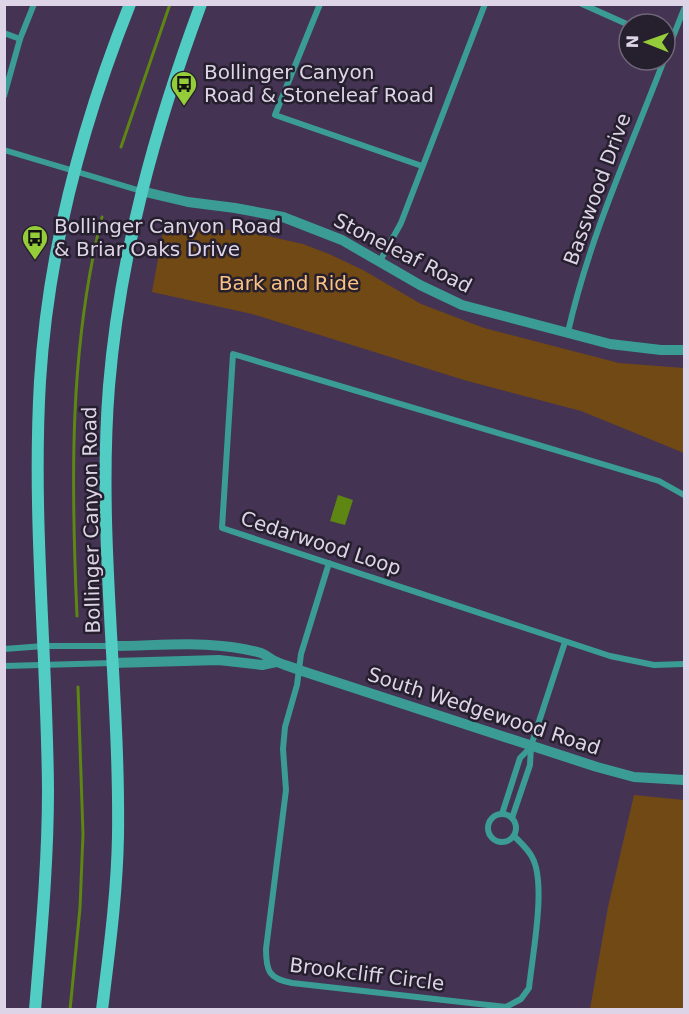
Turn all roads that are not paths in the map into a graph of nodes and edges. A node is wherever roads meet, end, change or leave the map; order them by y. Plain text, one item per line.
1 (34, 4) edge
2 (130, 4) edge
3 (201, 4) edge
4 (320, 4) edge
5 (485, 4) edge
6 (582, 4) edge
7 (684, 9) edge
8 (617, 20) edge
9 (677, 23) edge
10 (4, 33) edge
11 (20, 39) junction
12 (658, 72) edge
13 (4, 96) edge
14 (4, 150) edge
15 (422, 166) junction
16 (75, 171) junction
17 (141, 190) junction
18 (380, 261) junction
19 (568, 332) junction
20 (684, 350) edge
21 (684, 495) edge
22 (329, 564) junction
23 (565, 642) junction
24 (44, 646) junction
25 (112, 646) junction
26 (4, 649) edge
27 (276, 662) junction
28 (113, 663) junction
29 (45, 664) junction
30 (684, 664) edge
31 (4, 666) edge
32 (299, 670) junction
33 (531, 746) junction
34 (684, 780) edge
35 (502, 814) junction
36 (512, 818) junction
37 (514, 836) junction
38 (34, 1010) edge
39 (102, 1010) edge

1 - 11 street
2 - 16 main road
3 - 17 main road, Bollinger Canyon Road
4 - 15 street
5 - 15 street
6 - 8 street
7 - 9 street, Basswood Drive
10 - 11 street
11 - 13 street
12 - 19 street, Basswood Drive
14 - 16 street
15 - 18 street
16 - 17 street
16 - 24 main road
17 - 18 street, Stoneleaf Road
17 - 25 main road, Bollinger Canyon Road
18 - 19 street, Stoneleaf Road
19 - 20 street, Stoneleaf Road
21 - 22 street, Cedarwood Loop
22 - 23 street, Cedarwood Loop
22 - 32 street
23 - 30 street, Cedarwood Loop
23 - 33 street
24 - 25 street
24 - 26 street
24 - 29 main road
25 - 27 street, South Wedgewood Road
25 - 28 main road, Bollinger Canyon Road
27 - 28 street, South Wedgewood Road
27 - 32 street, South Wedgewood Road
28 - 29 street
28 - 39 main road, Bollinger Canyon Road
29 - 31 street
29 - 38 main road
32 - 33 street, South Wedgewood Road
32 - 37 street, Brookcliff Circle
33 - 34 street, South Wedgewood Road
33 - 35 street
33 - 36 street
35 - 36 street
35 - 37 street
36 - 37 street

